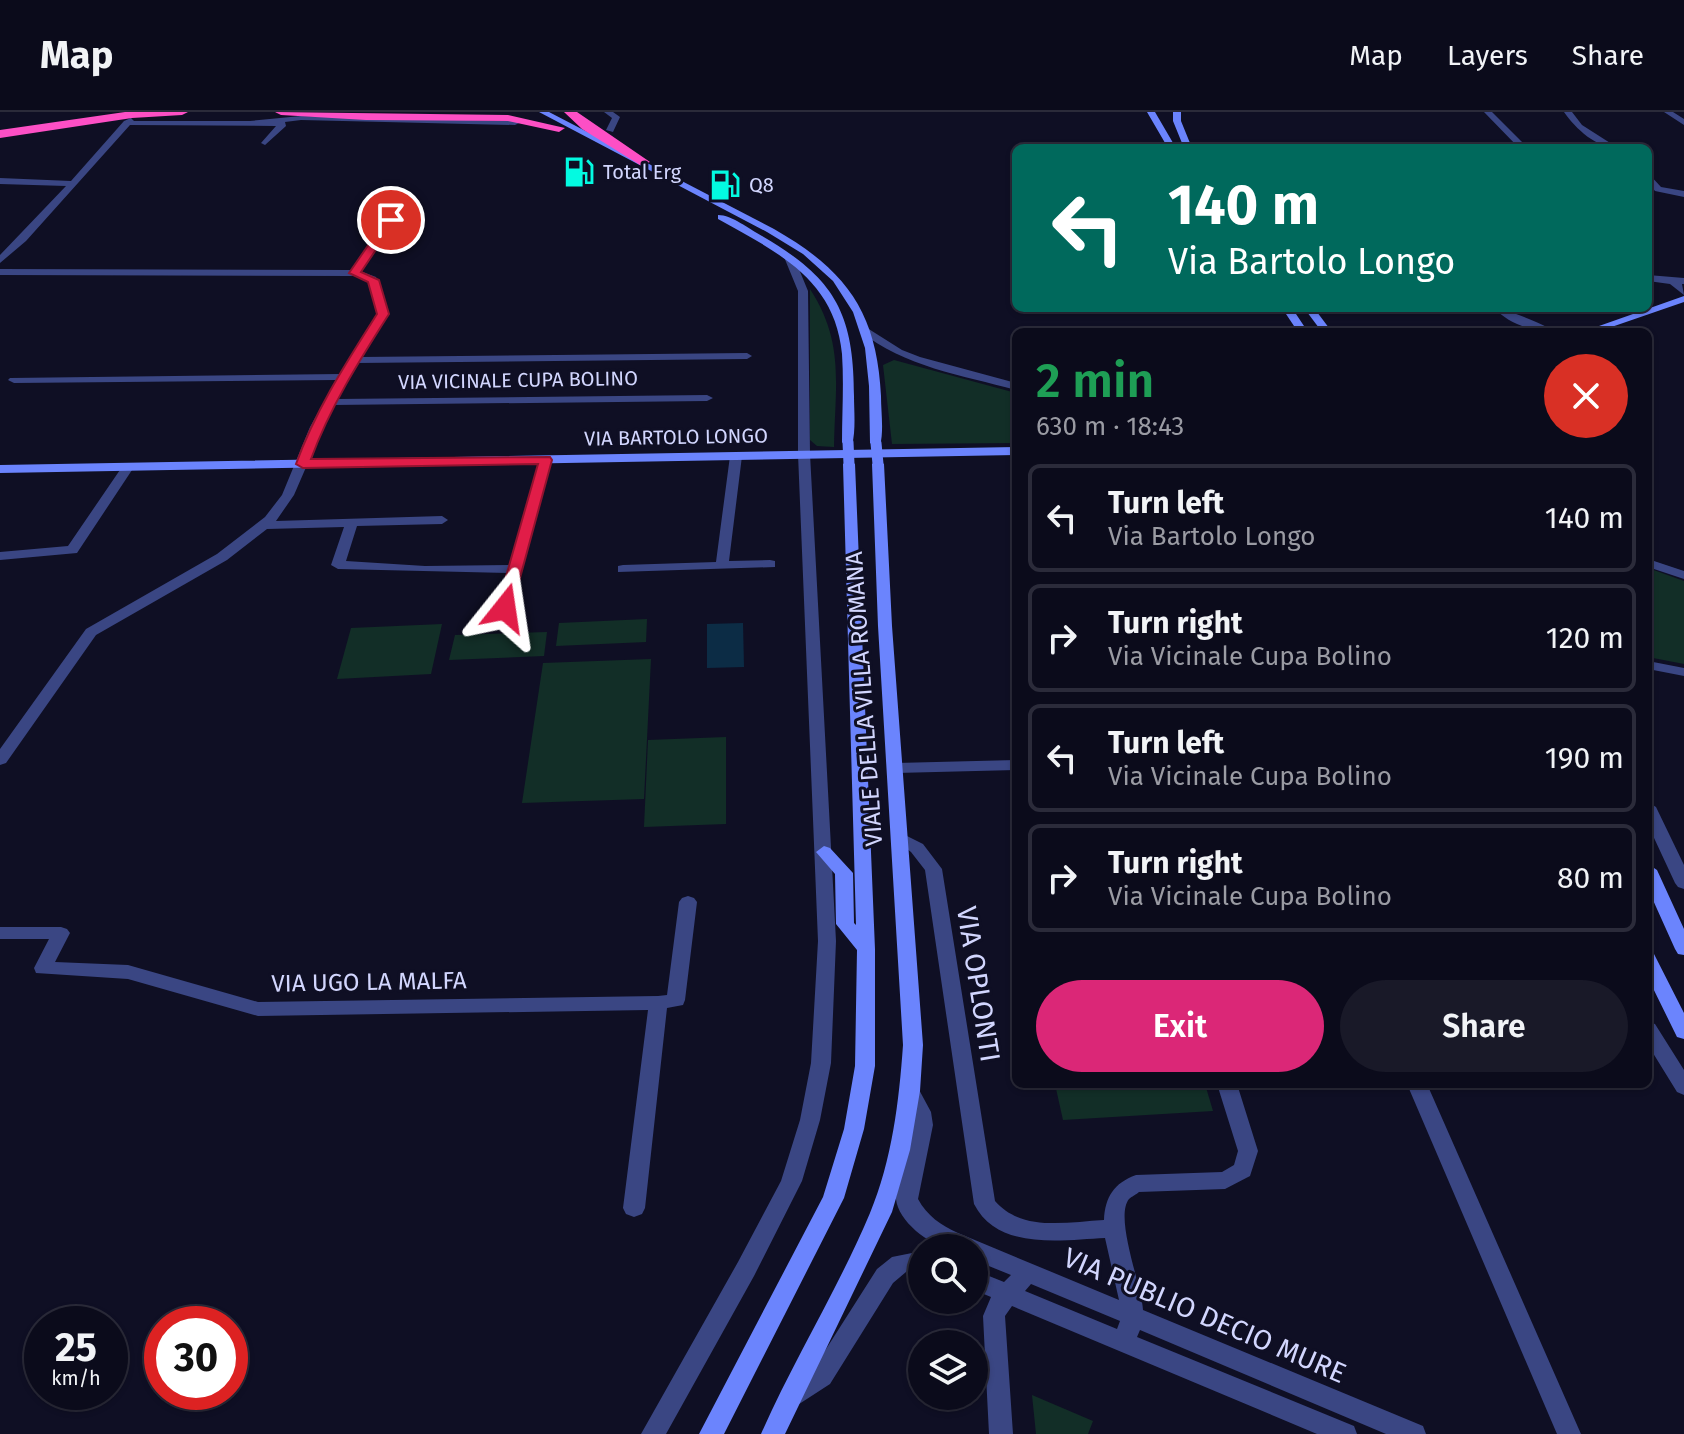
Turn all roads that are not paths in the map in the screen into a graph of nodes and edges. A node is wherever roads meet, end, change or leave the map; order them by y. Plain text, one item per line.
1 (149, 112) edge
2 (182, 112) edge
3 (281, 112) edge
4 (340, 112) edge
5 (416, 112) edge
6 (531, 112) edge
7 (543, 112) edge
8 (570, 112) edge
9 (608, 112) edge
10 (1151, 112) edge
11 (1177, 112) edge
12 (1488, 112) edge
13 (1568, 112) edge
14 (1668, 112) edge
15 (97, 116) edge
16 (128, 118) edge
17 (515, 123) dead end
18 (1684, 123) edge
19 (248, 124) junction
20 (559, 128) junction
21 (610, 130) dead end
22 (0, 131) edge
23 (265, 143) dead end
24 (1170, 144) edge
25 (1186, 144) edge
26 (1520, 144) edge
27 (1607, 144) edge
28 (644, 162) junction
29 (0, 181) edge
30 (1652, 181) edge
31 (73, 184) junction
32 (1684, 194) edge
33 (391, 220) dead end
34 (789, 257) junction
35 (0, 260) edge
36 (0, 272) edge
37 (354, 273) junction
38 (1652, 278) edge
39 (1678, 281) edge
40 (1683, 298) edge
41 (1652, 309) edge
42 (1504, 312) edge
43 (1643, 312) edge
44 (1539, 328) edge
45 (1598, 328) edge
46 (864, 329) junction
47 (735, 353) dead end
48 (747, 356) dead end
49 (903, 356) junction
50 (356, 358) junction
51 (873, 363) junction
52 (343, 377) junction
53 (14, 380) dead end
54 (1012, 386) edge
55 (707, 398) dead end
56 (330, 402) junction
57 (1012, 451) edge
58 (804, 454) junction
59 (736, 456) junction
60 (546, 460) junction
61 (303, 464) junction
62 (128, 467) junction
63 (0, 469) edge
64 (442, 520) dead end
65 (352, 522) junction
66 (265, 525) junction
67 (0, 556) edge
68 (770, 564) dead end
69 (1652, 564) edge
70 (722, 566) junction
71 (516, 569) junction
72 (623, 569) dead end
73 (1684, 575) edge
74 (505, 608) dead end
75 (1652, 666) edge
76 (1684, 672) edge
77 (0, 760) edge
78 (1012, 765) edge
79 (896, 768) junction
80 (1652, 815) edge
81 (901, 838) junction
82 (824, 852) junction
83 (1652, 879) edge
84 (1684, 883) edge
85 (688, 902) dead end
86 (0, 933) edge
87 (866, 949) junction
88 (1684, 949) edge
89 (1652, 967) edge
90 (658, 1003) junction
91 (1684, 1032) edge
92 (1652, 1035) edge
93 (1684, 1087) edge
94 (1228, 1088) edge
95 (1419, 1088) edge
96 (910, 1091) junction
97 (634, 1208) dead end
98 (1115, 1228) junction
99 (938, 1234) edge
100 (988, 1256) edge
101 (908, 1263) edge
102 (1027, 1273) junction
103 (988, 1286) edge
104 (1008, 1294) junction
105 (1132, 1317) junction
106 (1123, 1342) junction
107 (793, 1397) junction
108 (653, 1434) edge
109 (711, 1434) edge
110 (773, 1434) edge
111 (1001, 1434) edge
112 (1345, 1434) edge
113 (1414, 1434) edge
114 (1569, 1434) edge

1 - 15 highway
2 - 15 highway
3 - 20 highway
4 - 5 highway
6 - 20 main road, VIALE DELLA VILLA ROMANA
7 - 28 main road, VIALE DELLA VILLA ROMANA
8 - 28 highway
9 - 21 street
10 - 24 main road
11 - 25 main road
12 - 26 street
13 - 27 street
14 - 18 street
15 - 22 highway
16 - 19 street
16 - 22 highway
16 - 31 street
17 - 19 street
19 - 23 street
20 - 34 main road, VIALE DELLA VILLA ROMANA
28 - 46 main road, VIALE DELLA VILLA ROMANA
29 - 31 street
30 - 32 street
31 - 35 street
33 - 37 street
34 - 58 street, VIALE DELLA VILLA ROMANA
34 - 87 main road, VIALE DELLA VILLA ROMANA, bridge
36 - 37 street
37 - 50 street
38 - 39 street
39 - 40 street
40 - 41 main road
42 - 44 street
43 - 45 main road
46 - 49 street
46 - 51 main road, VIALE DELLA VILLA ROMANA
47 - 50 street
48 - 50 street
49 - 51 street
49 - 54 street
50 - 52 street
51 - 79 main road, VIALE DELLA VILLA ROMANA, bridge
52 - 53 street
52 - 56 street
55 - 56 street, VIA VICINALE CUPA BOLINO
56 - 61 street
57 - 58 main road, VIA BARTOLO LONGO
58 - 59 main road, VIA BARTOLO LONGO
58 - 82 street, VIALE DELLA VILLA ROMANA
59 - 60 main road, VIA BARTOLO LONGO
59 - 70 street
60 - 61 main road, VIA BARTOLO LONGO
60 - 71 street
61 - 62 main road, VIA BARTOLO LONGO
61 - 66 street
62 - 63 main road, VIA BARTOLO LONGO
62 - 67 street
64 - 65 street
65 - 66 street
65 - 71 street
66 - 77 street
68 - 70 street
69 - 73 street
70 - 72 street
71 - 74 street
75 - 76 street
78 - 79 street
79 - 81 main road, VIALE DELLA VILLA ROMANA
80 - 84 street
81 - 96 main road, VIALE DELLA VILLA ROMANA
81 - 98 street, VIA OPLONTI
82 - 87 main road
82 - 108 street, VIALE DELLA VILLA ROMANA
83 - 88 main road
85 - 90 street
86 - 90 street, VIA UGO LA MALFA
87 - 109 main road, VIALE DELLA VILLA ROMANA
89 - 91 main road
90 - 97 street
92 - 93 street
94 - 98 street
95 - 114 street
96 - 99 street, VIA PUBLIO DECIO MURE
96 - 107 main road, VIALE DELLA VILLA ROMANA
98 - 105 street
100 - 102 street, VIA PUBLIO DECIO MURE
101 - 107 street
102 - 104 street
102 - 105 street, VIA PUBLIO DECIO MURE
103 - 104 street
104 - 106 street
104 - 111 street
105 - 106 street
105 - 113 street, VIA PUBLIO DECIO MURE
106 - 112 street
107 - 110 main road, VIALE DELLA VILLA ROMANA

